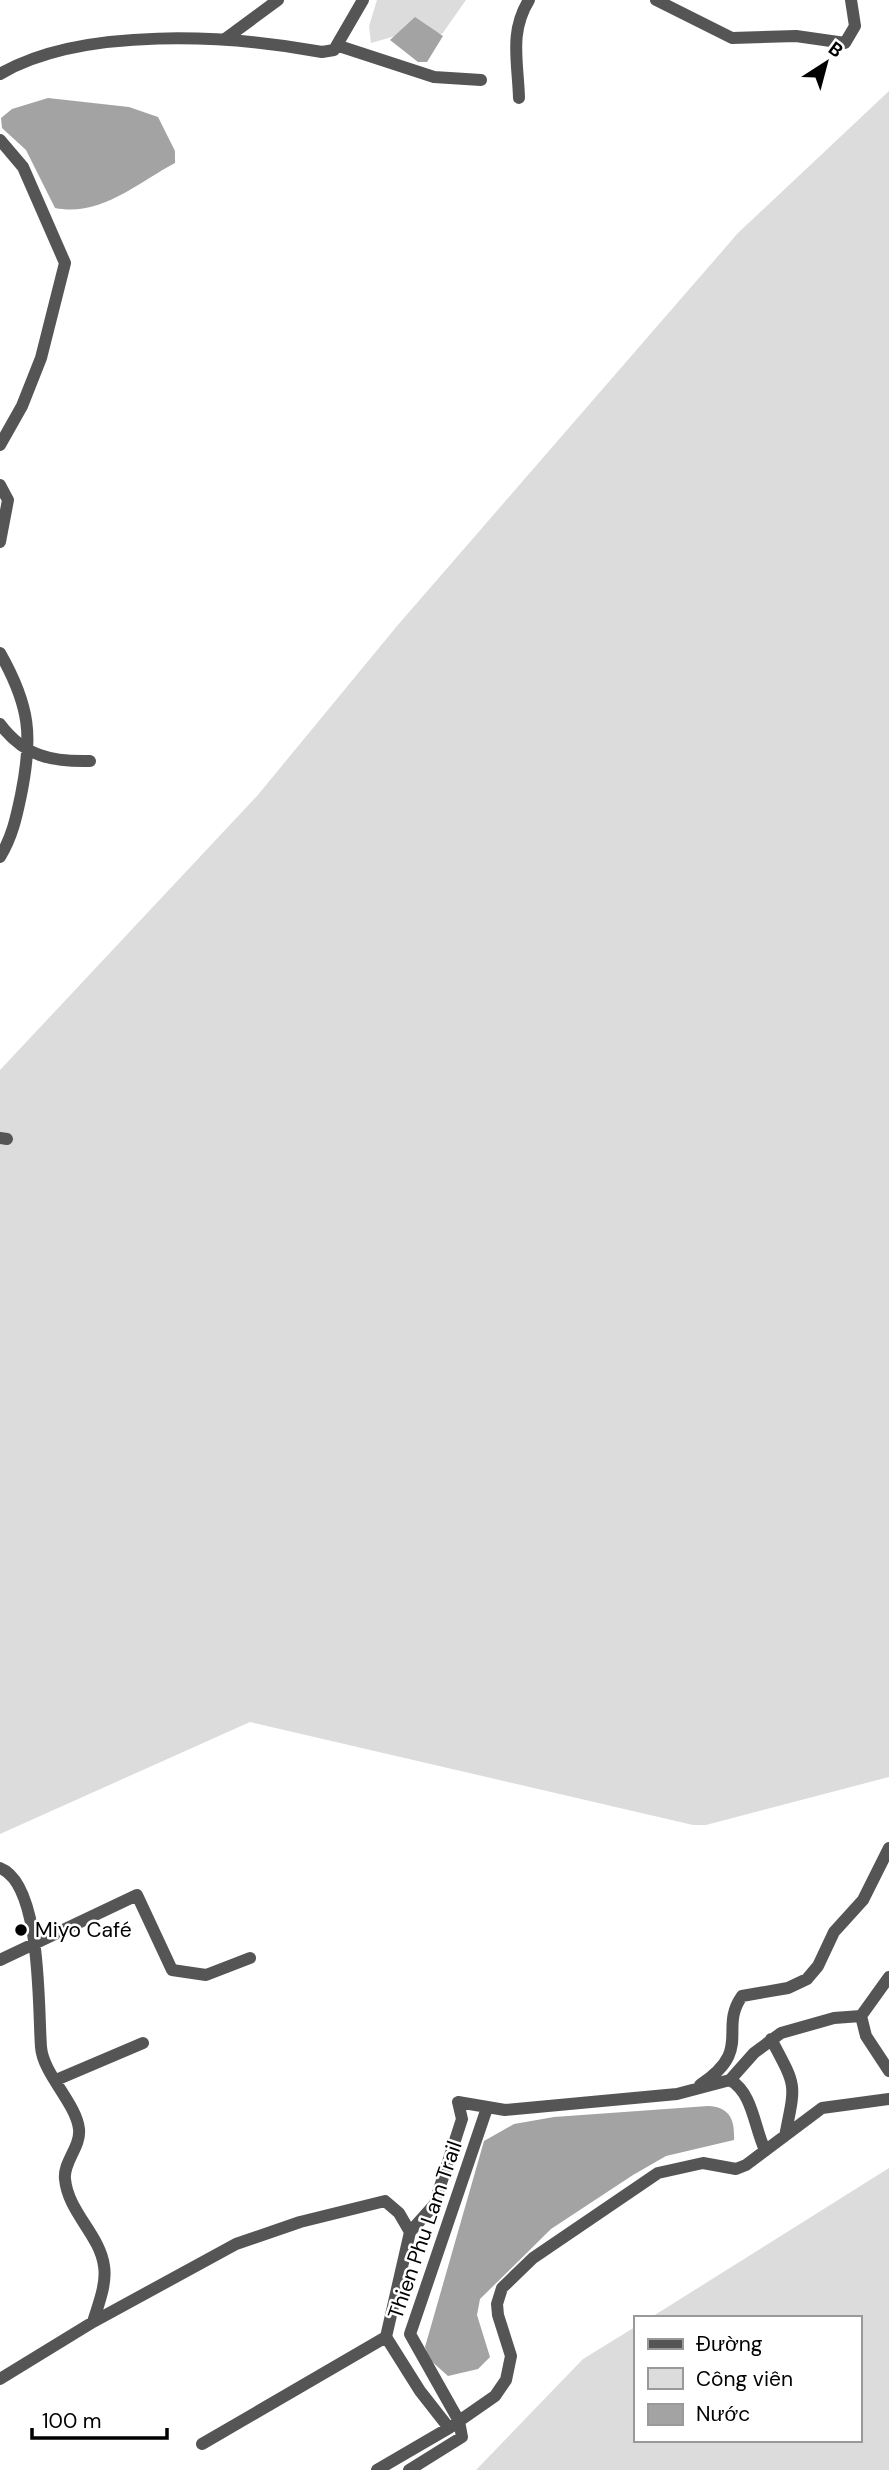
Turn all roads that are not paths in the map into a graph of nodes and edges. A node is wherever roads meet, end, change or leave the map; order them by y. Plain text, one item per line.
1 (278, 0) edge
2 (363, 0) edge
3 (529, 0) edge
4 (656, 0) edge
5 (851, 0) edge
6 (269, 4) edge
7 (225, 39) junction
8 (339, 46) junction
9 (0, 74) edge
10 (481, 80) dead end
11 (519, 98) dead end
12 (0, 140) edge
13 (0, 445) edge
14 (0, 485) edge
15 (0, 542) edge
16 (0, 653) edge
17 (0, 724) edge
18 (29, 752) junction
19 (90, 761) dead end
20 (0, 857) edge
21 (889, 1848) edge
22 (0, 1868) edge
23 (35, 1943) junction
24 (250, 1958) dead end
25 (0, 1960) edge
26 (889, 1977) edge
27 (862, 2016) junction
28 (771, 2039) junction
29 (143, 2043) dead end
30 (889, 2071) edge
31 (55, 2080) junction
32 (730, 2080) junction
33 (693, 2090) junction
34 (889, 2099) edge
35 (487, 2108) junction
36 (785, 2136) junction
37 (765, 2150) junction
38 (410, 2232) junction
39 (93, 2322) junction
40 (386, 2337) junction
41 (0, 2379) edge
42 (454, 2425) junction
43 (202, 2444) dead end
44 (377, 2470) edge
45 (409, 2470) edge

1 - 6 street
2 - 8 street
3 - 11 street
4 - 5 street
6 - 7 street
7 - 8 street
7 - 9 street
8 - 10 street
12 - 13 street
14 - 15 street
16 - 18 street
17 - 18 street
18 - 19 street
18 - 20 street
21 - 33 street
22 - 23 street
23 - 24 street
23 - 25 street
23 - 31 street
26 - 27 street
27 - 28 street
27 - 30 street
28 - 32 street
28 - 36 street
29 - 31 street
31 - 39 street
32 - 33 street
32 - 37 street
33 - 35 street
34 - 36 street
35 - 38 street
35 - 42 street, Thien Phu Lam Trail
36 - 37 street
37 - 42 street
38 - 39 street
38 - 40 street
39 - 41 street
40 - 42 street
40 - 43 street
42 - 44 street
42 - 45 street, Thien Phu Lam Trail

